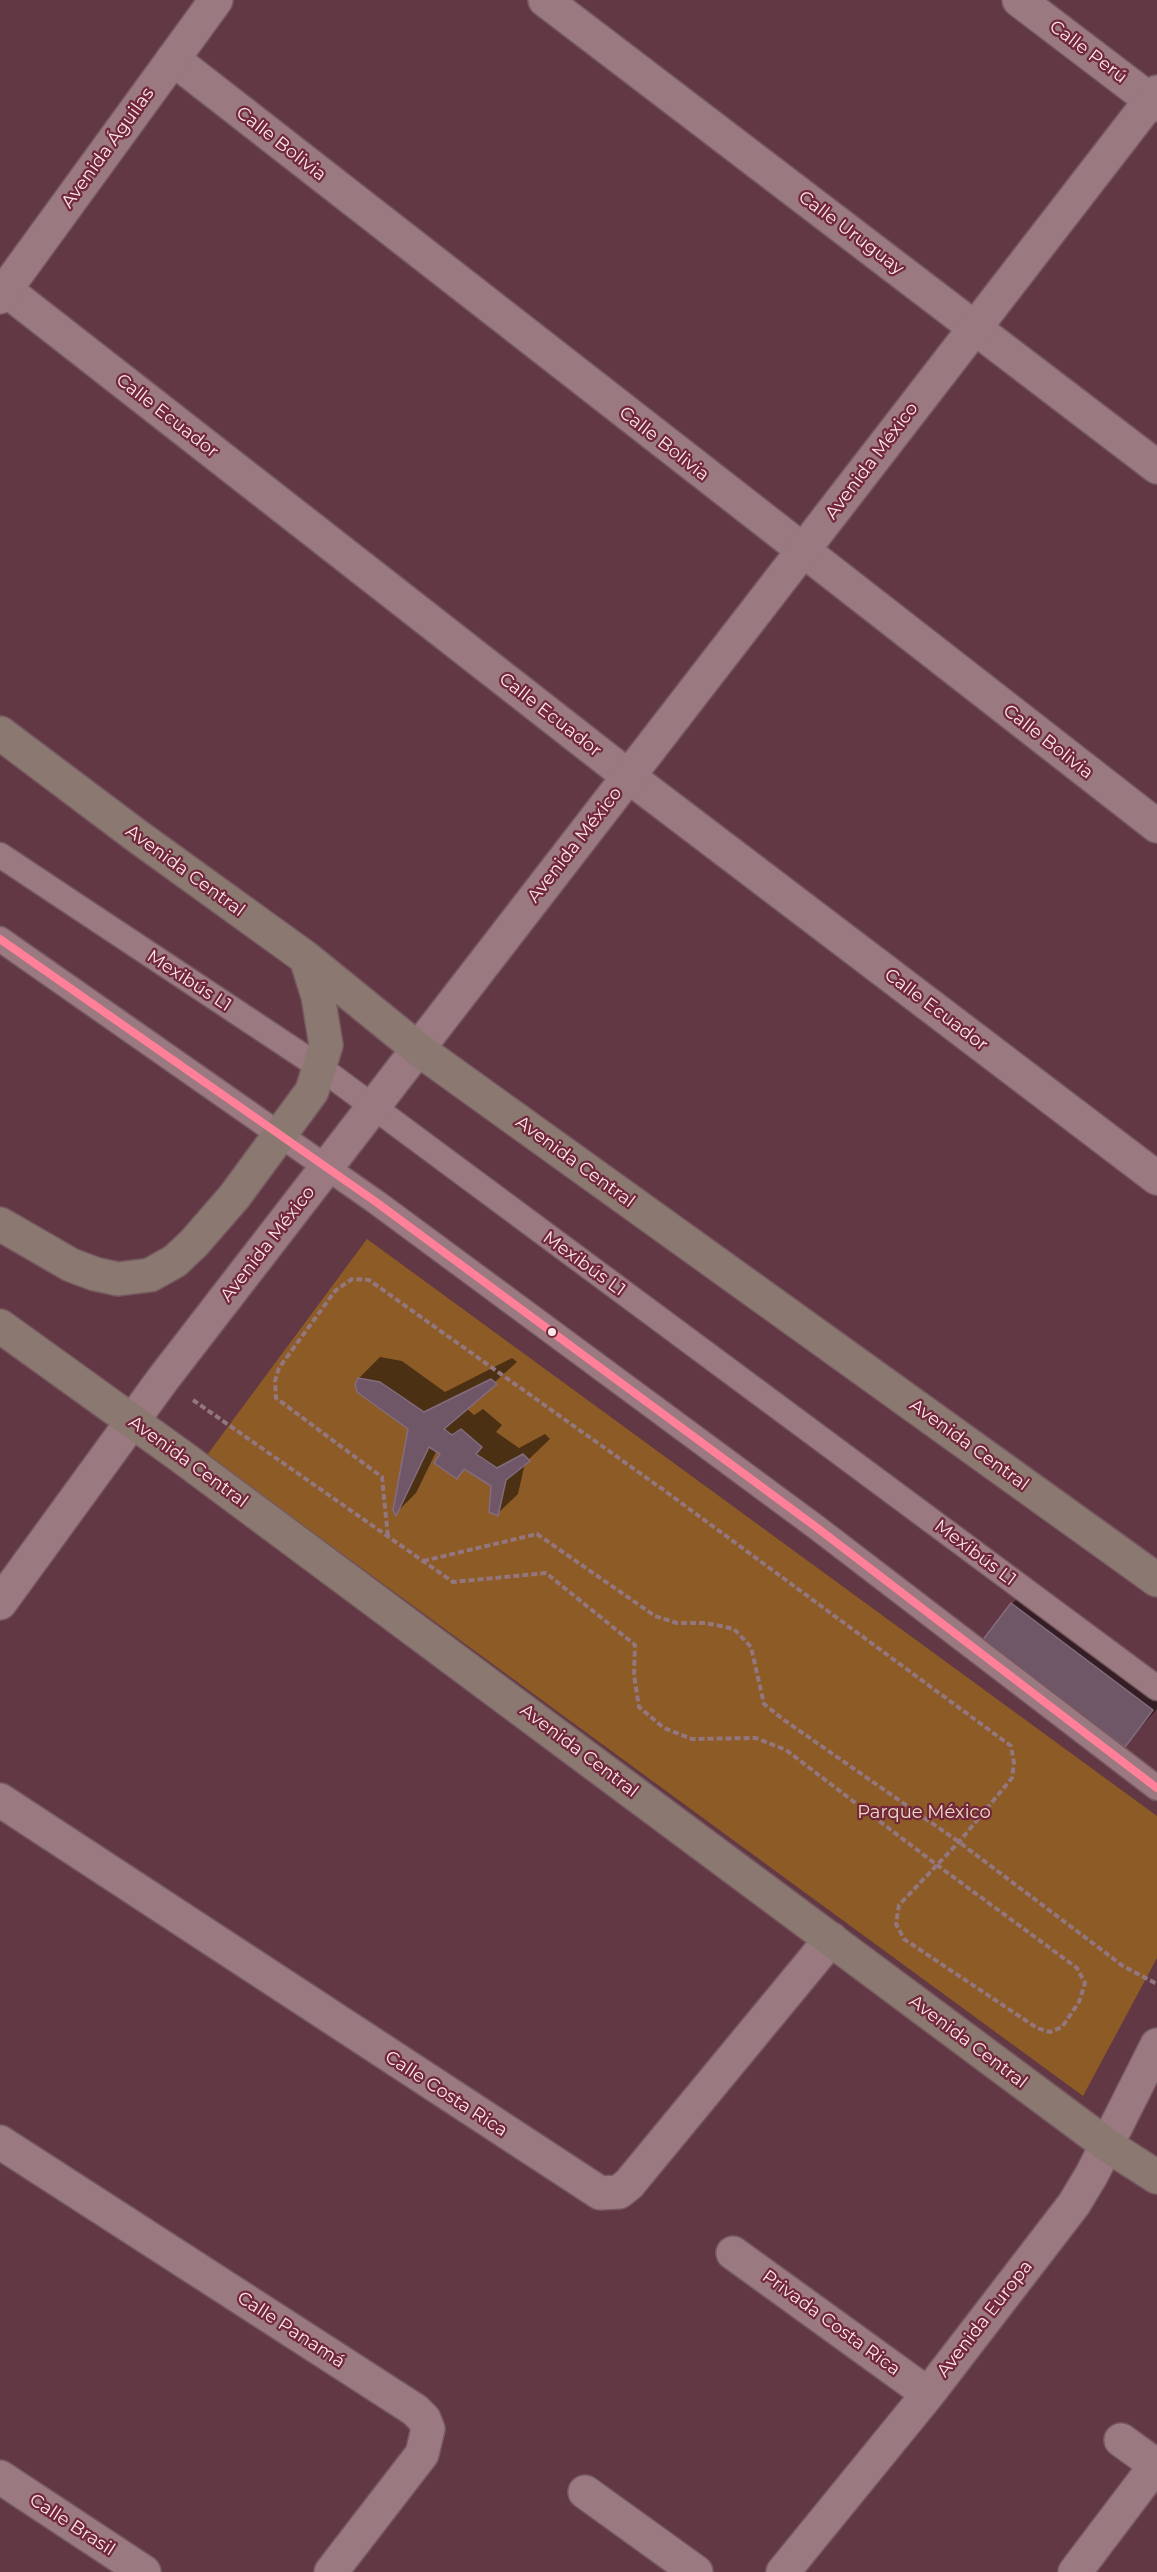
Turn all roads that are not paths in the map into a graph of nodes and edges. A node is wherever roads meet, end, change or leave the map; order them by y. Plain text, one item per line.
1 (216, 0) edge
2 (545, 0) edge
3 (1019, 0) edge
4 (173, 59) junction
5 (1155, 99) edge
6 (3, 294) edge
7 (974, 327) junction
8 (1157, 466) edge
9 (803, 552) junction
10 (0, 733) edge
11 (628, 776) junction
12 (1157, 826) edge
13 (0, 855) edge
14 (0, 939) edge
15 (306, 958) junction
16 (418, 1049) junction
17 (321, 1068) junction
18 (374, 1108) junction
19 (279, 1136) junction
20 (326, 1169) junction
21 (1157, 1178) edge
22 (0, 1224) edge
23 (0, 1326) edge
24 (131, 1421) junction
25 (1157, 1580) edge
26 (0, 1603) edge
27 (1157, 1688) edge
28 (1157, 1788) edge
29 (0, 1800) edge
30 (831, 1939) junction
31 (1157, 2045) edge
32 (0, 2142) edge
33 (1107, 2145) junction
34 (1157, 2177) edge
35 (733, 2253) dead end
36 (928, 2394) junction
37 (1121, 2440) dead end
38 (1156, 2466) edge
39 (0, 2477) edge
40 (585, 2492) dead end
41 (144, 2572) edge
42 (331, 2572) edge
43 (696, 2572) edge
44 (783, 2572) edge
45 (1075, 2572) edge

1 - 4 street, Avenida Águilas
2 - 7 street, Calle Uruguay
3 - 5 street, Calle Perú
4 - 6 street, Avenida Águilas
4 - 9 street, Calle Bolivia
5 - 7 street, Avenida México
6 - 11 street, Calle Ecuador
7 - 8 street, Calle Uruguay
7 - 9 street, Avenida México
9 - 11 street, Avenida México
9 - 12 street, Calle Bolivia
10 - 15 highway, Avenida Central
11 - 16 street, Avenida México
11 - 21 street, Calle Ecuador
13 - 17 lane, Mexibús L1
14 - 19 lane
15 - 16 highway, Avenida Central
15 - 17 highway
16 - 18 street, Avenida México
16 - 25 highway, Avenida Central
17 - 18 lane, Mexibús L1
17 - 19 highway
18 - 20 street, Avenida México
18 - 27 lane, Mexibús L1
19 - 20 lane
19 - 22 highway
20 - 24 street, Avenida México
20 - 28 lane
23 - 24 highway, Avenida Central
24 - 26 street, Avenida México
24 - 30 highway, Avenida Central
29 - 30 street, Calle Costa Rica
30 - 33 highway, Avenida Central
31 - 33 street, Avenida Europa
32 - 42 street, Calle Panamá
33 - 34 highway, Avenida Central
33 - 36 street, Avenida Europa
35 - 36 street, Privada Costa Rica
36 - 44 street, Avenida Europa
37 - 38 street
38 - 45 street
39 - 41 street, Calle Brasil
40 - 43 street

